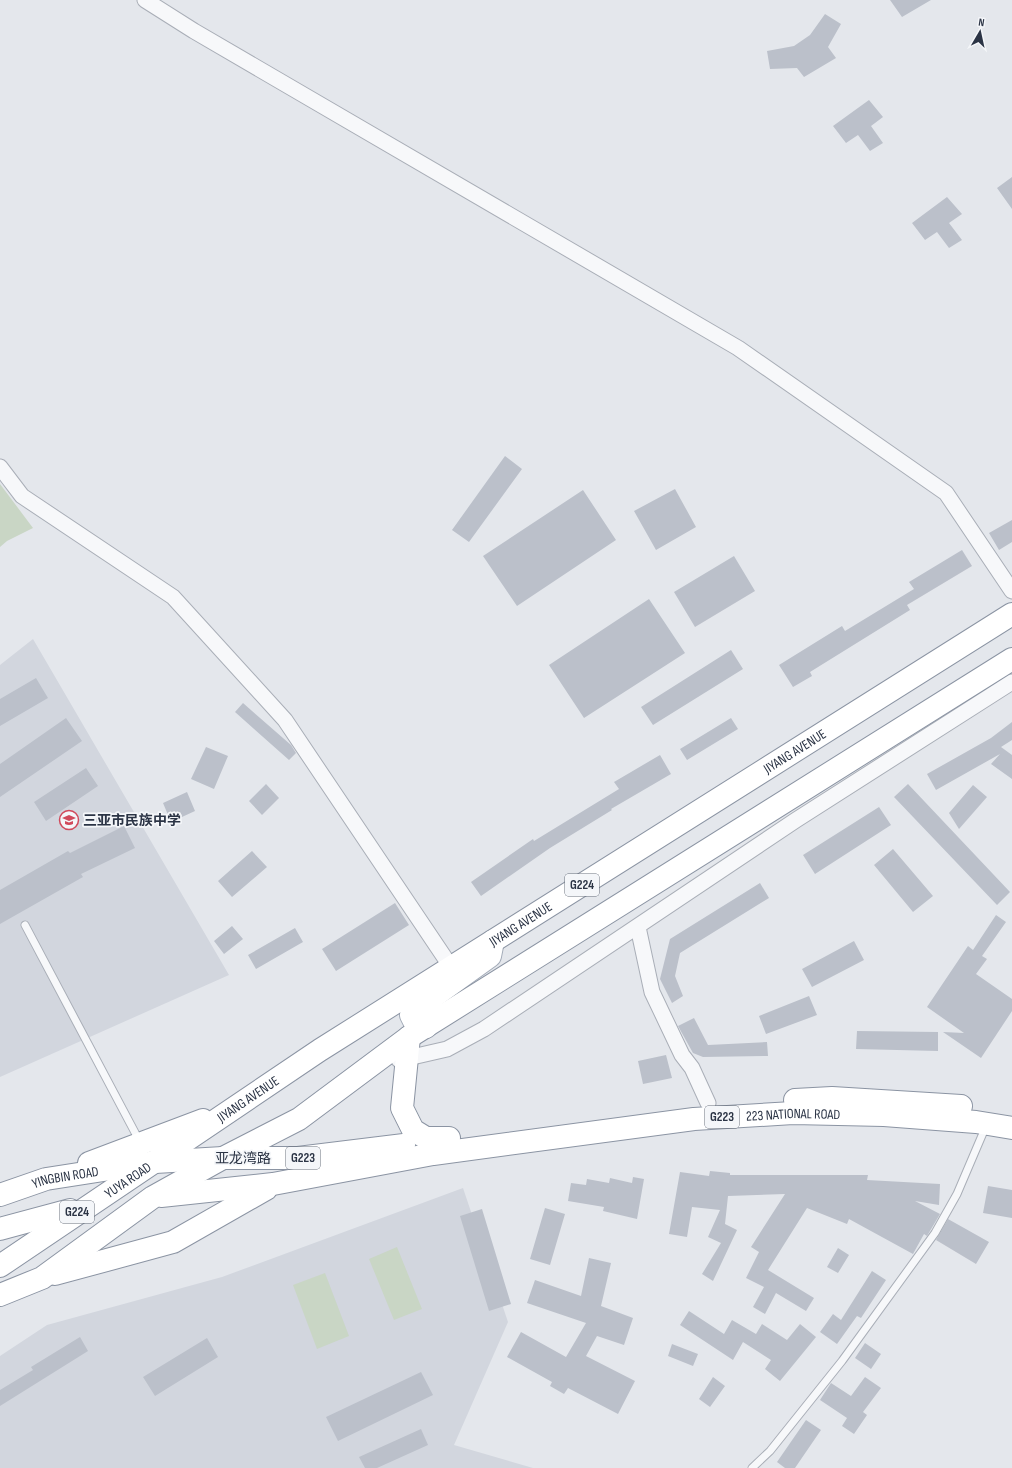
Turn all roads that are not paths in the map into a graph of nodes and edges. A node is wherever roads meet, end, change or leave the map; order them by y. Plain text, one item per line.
1 (145, 0) edge
2 (0, 467) edge
3 (1012, 591) edge
4 (1012, 614) edge
5 (1012, 658) edge
6 (1012, 682) edge
7 (25, 926) dead end
8 (638, 927) junction
9 (492, 941) junction
10 (451, 967) junction
11 (414, 1041) junction
12 (708, 1103) junction
13 (236, 1108) junction
14 (1012, 1112) edge
15 (987, 1124) junction
16 (1012, 1128) edge
17 (449, 1138) junction
18 (141, 1144) junction
19 (433, 1154) joint
20 (223, 1158) junction
21 (155, 1162) junction
22 (46, 1180) junction
23 (273, 1184) junction
24 (0, 1195) edge
25 (153, 1197) junction
26 (86, 1206) junction
27 (0, 1229) edge
28 (0, 1266) edge
29 (42, 1278) junction
30 (0, 1296) edge
31 (752, 1468) edge

1 - 3 street
2 - 10 street
4 - 9 main road, JIYANG AVENUE / G224
5 - 11 main road, G224
6 - 8 street
7 - 18 lane
8 - 11 street
8 - 12 street
9 - 10 main road, JIYANG AVENUE / G224
9 - 11 main road
10 - 13 main road, JIYANG AVENUE / G224
11 - 17 main road
11 - 20 main road, G224
12 - 14 main road, 223 NATIONAL ROAD / G223
12 - 17 main road, 223 NATIONAL ROAD / G223
13 - 18 main road
13 - 21 main road, JIYANG AVENUE / G224
15 - 16 main road, 223 NATIONAL ROAD / G223
15 - 19 main road, 223 NATIONAL ROAD / G223
15 - 31 lane
17 - 20 main road, 亚龙湾路 / G223
18 - 22 main road
19 - 23 main road, 亚龙湾路 / G223
20 - 21 main road, 亚龙湾路 / G223
20 - 25 main road, G224
21 - 22 main road, YINGBIN ROAD / G223
21 - 26 main road, YUYA ROAD / G224
22 - 24 main road, YINGBIN ROAD / G223
23 - 25 main road, 亚龙湾路 / G223
23 - 29 main road
25 - 26 main road, G223
25 - 29 main road, YUYA ROAD / G224
26 - 27 main road, G223
26 - 28 main road, YUYA ROAD / G224
29 - 30 main road, YUYA ROAD / G224

